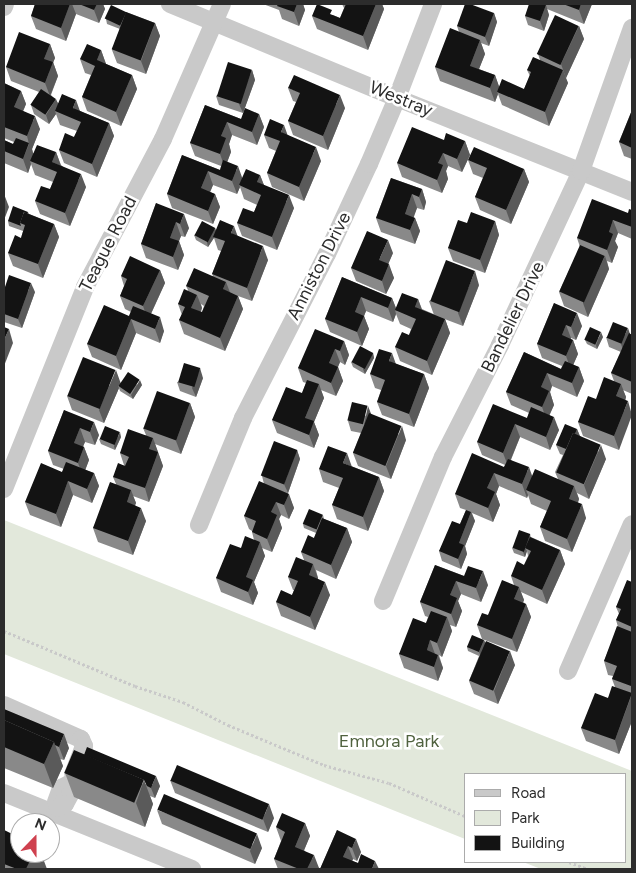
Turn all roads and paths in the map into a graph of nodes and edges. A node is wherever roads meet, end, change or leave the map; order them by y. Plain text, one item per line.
1 (170, 4) edge
2 (222, 4) edge
3 (433, 4) edge
4 (215, 22) junction
5 (632, 28) edge
6 (398, 98) junction
7 (581, 171) junction
8 (632, 192) edge
9 (4, 489) edge
10 (632, 524) edge
11 (199, 525) dead end
12 (383, 601) dead end
13 (4, 631) edge
14 (568, 671) dead end
15 (4, 705) edge
16 (4, 793) edge
17 (56, 811) junction
18 (464, 816) edge
19 (572, 863) edge
20 (192, 869) edge
21 (588, 869) edge

1 - 4 street, Westray
2 - 4 street, Teague Road
3 - 6 street, Anniston Drive
4 - 6 street, Westray
4 - 9 street, Teague Road
5 - 7 street, Bandelier Drive
6 - 7 street, Westray
6 - 11 street, Anniston Drive
7 - 8 street, Westray
7 - 12 street, Bandelier Drive
10 - 14 street
13 - 18 path
15 - 17 street
16 - 17 street
17 - 20 street
19 - 21 path

